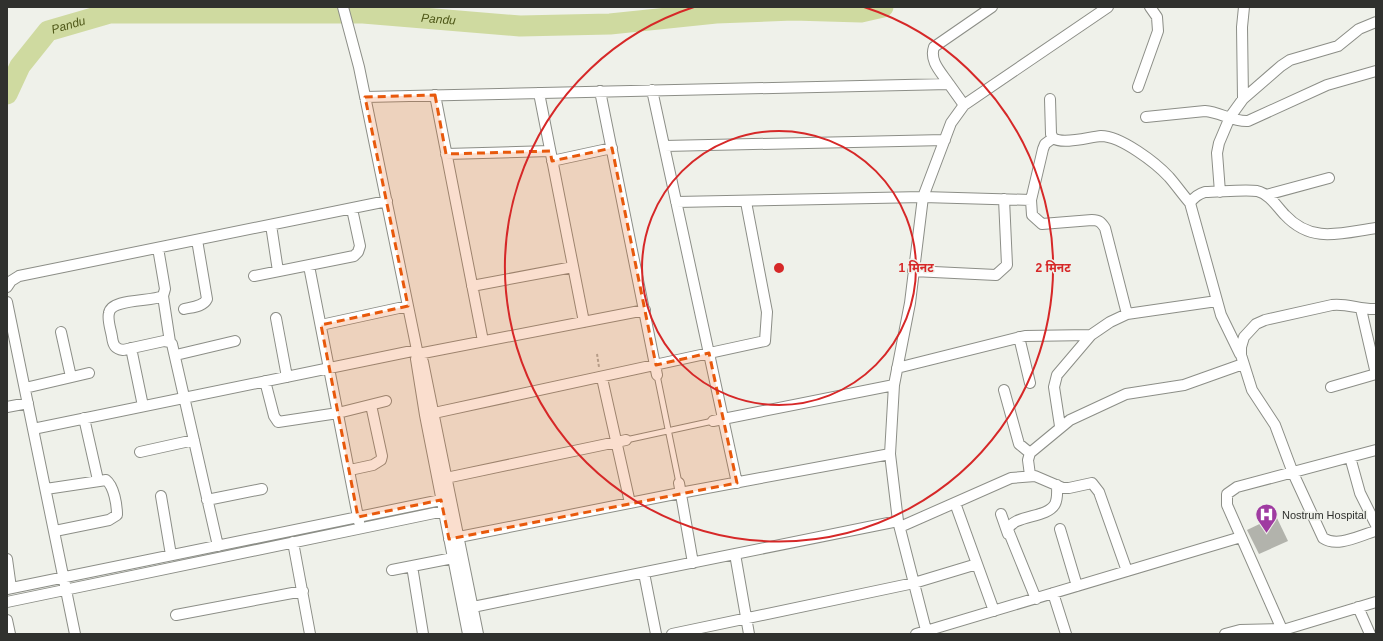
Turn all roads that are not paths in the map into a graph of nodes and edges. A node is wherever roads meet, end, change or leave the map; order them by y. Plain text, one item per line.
1 (343, 7) edge
2 (992, 7) edge
3 (1108, 7) edge
4 (1150, 7) edge
5 (1244, 7) edge
6 (1376, 22) edge
7 (1376, 71) edge
8 (949, 84) junction
9 (1138, 87) dead end
10 (652, 90) junction
11 (600, 91) junction
12 (539, 93) junction
13 (435, 95) junction
14 (365, 96) junction
15 (1050, 99) dead end
16 (1244, 99) junction
17 (964, 105) junction
18 (1146, 117) dead end
19 (1230, 117) junction
20 (1053, 138) junction
21 (945, 140) junction
22 (664, 146) junction
23 (612, 148) junction
24 (446, 154) junction
25 (551, 156) junction
26 (1329, 178) dead end
27 (1220, 192) junction
28 (1266, 195) junction
29 (923, 197) junction
30 (1004, 199) junction
31 (1031, 200) junction
32 (387, 202) junction
33 (676, 202) junction
34 (746, 202) junction
35 (1190, 203) junction
36 (352, 209) junction
37 (271, 225) junction
38 (1376, 228) edge
39 (197, 240) junction
40 (158, 248) junction
41 (309, 266) junction
42 (573, 267) junction
43 (278, 271) junction
44 (914, 271) junction
45 (254, 276) dead end
46 (472, 286) junction
47 (7, 287) edge
48 (163, 296) junction
49 (1217, 301) junction
50 (7, 302) edge
51 (408, 306) junction
52 (184, 309) dead end
53 (1361, 309) junction
54 (1376, 309) edge
55 (645, 310) junction
56 (1127, 314) junction
57 (276, 318) dead end
58 (584, 322) junction
59 (321, 325) junction
60 (61, 332) dead end
61 (1091, 334) junction
62 (1019, 337) junction
63 (235, 341) dead end
64 (483, 341) junction
65 (170, 342) junction
66 (131, 348) junction
67 (417, 352) junction
68 (709, 353) junction
69 (176, 355) junction
70 (1242, 359) junction
71 (329, 368) junction
72 (897, 368) junction
73 (656, 370) junction
74 (89, 373) dead end
75 (1376, 374) edge
76 (71, 377) junction
77 (287, 377) junction
78 (602, 378) junction
79 (265, 382) junction
80 (1030, 383) dead end
81 (894, 385) junction
82 (1331, 387) dead end
83 (25, 388) junction
84 (1004, 390) dead end
85 (184, 398) junction
86 (386, 401) dead end
87 (28, 403) junction
88 (371, 405) junction
89 (143, 406) junction
90 (7, 407) edge
91 (338, 413) junction
92 (429, 414) junction
93 (84, 418) junction
94 (718, 420) junction
95 (1060, 426) junction
96 (33, 429) junction
97 (668, 431) junction
98 (194, 440) junction
99 (621, 441) junction
100 (1376, 450) edge
101 (140, 452) dead end
102 (1030, 453) junction
103 (890, 454) junction
104 (1350, 457) junction
105 (350, 470) junction
106 (1293, 473) junction
107 (1030, 475) junction
108 (446, 478) junction
109 (98, 480) junction
110 (737, 483) junction
111 (1057, 485) junction
112 (46, 488) junction
113 (262, 488) dead end
114 (680, 488) junction
115 (161, 496) dead end
116 (207, 500) junction
117 (630, 503) junction
118 (955, 503) junction
119 (445, 505) junction
120 (1001, 514) dead end
121 (358, 517) junction
122 (899, 524) junction
123 (1376, 524) edge
124 (361, 528) junction
125 (1060, 529) dead end
126 (55, 531) junction
127 (1376, 531) edge
128 (1008, 534) junction
129 (460, 536) junction
130 (1241, 537) junction
131 (449, 539) junction
132 (294, 542) junction
133 (218, 546) junction
134 (735, 554) junction
135 (171, 555) junction
136 (453, 558) junction
137 (7, 559) edge
138 (694, 563) junction
139 (977, 564) junction
140 (412, 566) junction
141 (392, 570) dead end
142 (1127, 571) junction
143 (644, 573) junction
144 (64, 577) junction
145 (914, 583) junction
146 (1077, 586) junction
147 (9, 588) edge
148 (67, 590) junction
149 (302, 591) junction
150 (1053, 593) junction
151 (1036, 599) junction
152 (7, 602) edge
153 (1376, 602) edge
154 (1358, 607) junction
155 (468, 608) junction
156 (994, 611) junction
157 (176, 615) dead end
158 (746, 618) junction
159 (7, 620) edge
160 (1283, 632) edge
161 (927, 633) edge
162 (10, 634) edge
163 (75, 634) edge
164 (308, 634) edge
165 (423, 634) edge
166 (468, 634) edge
167 (478, 634) edge
168 (656, 634) edge
169 (672, 634) edge
170 (749, 634) edge
171 (916, 634) edge
172 (1066, 634) edge
173 (1225, 634) edge
174 (1270, 634) edge
175 (1370, 634) edge

1 - 14 street
2 - 8 street
3 - 17 street
4 - 9 street
5 - 16 street
6 - 16 street
7 - 19 street
8 - 10 street
8 - 17 street
10 - 11 street
10 - 22 street
11 - 12 street
11 - 23 street
12 - 13 street
12 - 25 street
13 - 14 street
13 - 24 street
14 - 32 street
15 - 20 street
16 - 19 street
17 - 21 street
18 - 19 street
19 - 27 street
20 - 31 street
20 - 35 street
21 - 22 street
21 - 29 street
22 - 33 street
23 - 25 street
23 - 55 street
24 - 25 street
24 - 46 street
25 - 42 street
26 - 28 street
27 - 28 street
27 - 35 street
28 - 38 street
29 - 30 street
29 - 34 street
29 - 44 street
30 - 31 street
30 - 44 street
31 - 56 street
32 - 36 street
32 - 51 street
33 - 34 street
33 - 68 street
34 - 68 street
35 - 49 street
36 - 37 street
36 - 41 street
37 - 39 street
37 - 43 street
39 - 40 street
39 - 52 street
40 - 47 street
40 - 48 street
41 - 43 street
41 - 59 street
42 - 46 street
42 - 58 street
43 - 45 street
44 - 72 street
46 - 64 street
48 - 65 street
48 - 66 street
49 - 56 street
49 - 70 street
50 - 83 street
51 - 59 street
51 - 67 street
53 - 54 street
53 - 70 street
53 - 75 street
55 - 58 street
55 - 73 street
56 - 61 street
57 - 77 street
58 - 64 street
59 - 71 street
60 - 76 street
61 - 62 street
61 - 95 street
62 - 72 street
62 - 80 street
63 - 69 street
64 - 67 street
65 - 66 street
65 - 69 street
66 - 89 street
67 - 71 street
67 - 92 street
68 - 73 street
68 - 94 street
69 - 85 street
70 - 95 street
70 - 106 street
71 - 77 street
71 - 91 street
72 - 81 street
73 - 78 street
73 - 97 lane
74 - 76 street
75 - 82 street
76 - 83 street
77 - 79 street
78 - 92 street
78 - 99 street
79 - 85 street
79 - 91 street
81 - 94 street
81 - 103 street
83 - 87 street
84 - 102 street
85 - 89 street
85 - 98 street
86 - 88 street
87 - 90 street
87 - 96 street
88 - 91 street
88 - 105 street
89 - 93 street
91 - 105 street
92 - 108 street
92 - 119 street
93 - 96 street
93 - 109 street
94 - 97 lane
94 - 110 street
95 - 102 street
96 - 112 street
97 - 99 lane
97 - 114 lane
98 - 101 street
98 - 116 street
99 - 108 street
99 - 117 street
100 - 104 street
102 - 107 street
103 - 110 street
103 - 122 street
104 - 106 street
104 - 123 street
105 - 121 street
106 - 127 street
106 - 130 street
107 - 111 street
107 - 118 street
108 - 119 street
109 - 112 street
109 - 126 street
110 - 114 street
111 - 128 street
111 - 142 street
112 - 126 street
113 - 116 street
114 - 117 street
114 - 138 street
115 - 135 street
116 - 133 street
117 - 129 street
118 - 122 street
118 - 139 street
119 - 121 street
119 - 124 street
119 - 129 street
119 - 131 street
120 - 128 street
121 - 124 street
121 - 133 street
122 - 134 street
122 - 145 street
124 - 132 street
125 - 146 street
126 - 144 street
128 - 151 street
129 - 131 street
129 - 155 street
130 - 142 street
130 - 160 street
131 - 136 street
132 - 148 street
132 - 149 street
133 - 135 street
134 - 138 street
134 - 158 street
135 - 144 street
136 - 140 street
136 - 155 street
137 - 147 street
138 - 143 street
139 - 145 street
139 - 156 street
140 - 141 street
140 - 165 street
142 - 146 street
143 - 155 street
143 - 168 street
144 - 147 street
144 - 148 street
145 - 158 street
145 - 161 street
146 - 150 street
148 - 152 street
148 - 163 street
149 - 157 street
149 - 164 street
150 - 151 street
150 - 172 street
151 - 156 street
153 - 154 street
154 - 160 street
154 - 175 street
155 - 166 street
155 - 167 street
156 - 161 street
158 - 169 street
158 - 170 street
159 - 162 street
160 - 173 street
160 - 174 street
161 - 171 street

